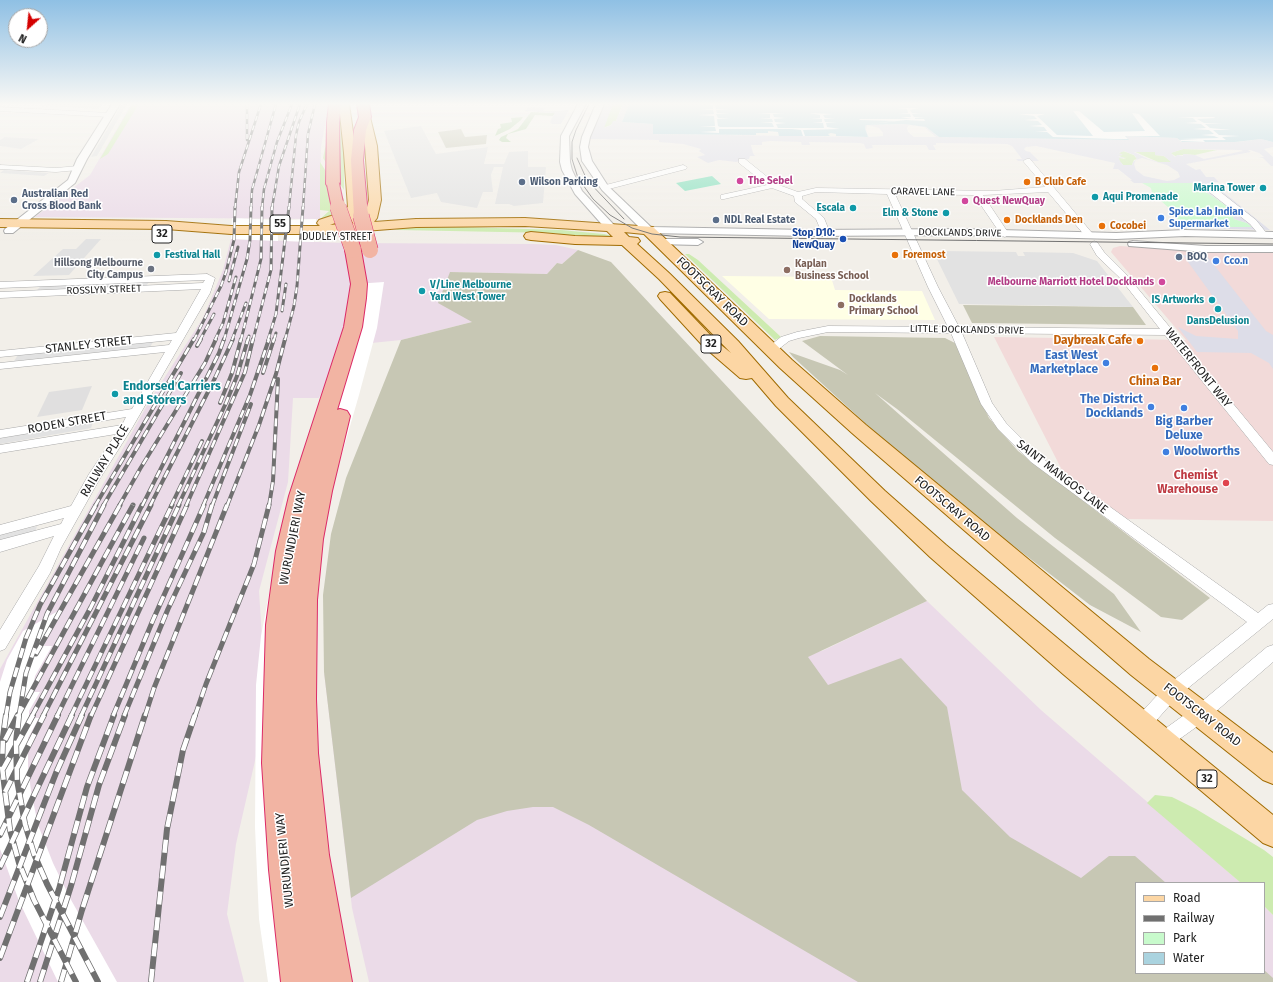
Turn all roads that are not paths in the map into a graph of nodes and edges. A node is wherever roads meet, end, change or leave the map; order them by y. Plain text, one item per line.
1 (89, 150) edge
2 (338, 150) edge
3 (349, 150) edge
4 (354, 150) edge
5 (371, 150) edge
6 (565, 150) edge
7 (585, 150) edge
8 (742, 161) dead end
9 (1027, 161) dead end
10 (0, 167) edge
11 (683, 167) dead end
12 (77, 172) junction
13 (0, 175) edge
14 (773, 186) junction
15 (604, 188) junction
16 (1050, 189) junction
17 (1211, 189) dead end
18 (890, 192) junction
19 (977, 193) junction
20 (798, 195) junction
21 (724, 197) dead end
22 (375, 200) junction
23 (354, 209) junction
24 (416, 223) junction
25 (166, 225) junction
26 (364, 226) junction
27 (6, 227) edge
28 (610, 227) junction
29 (648, 230) junction
30 (826, 233) junction
31 (908, 233) junction
32 (1005, 234) junction
33 (405, 235) junction
34 (469, 235) dead end
35 (1268, 235) edge
36 (519, 236) dead end
37 (334, 237) junction
38 (1094, 241) junction
39 (661, 242) junction
40 (706, 242) dead end
41 (750, 243) dead end
42 (925, 243) dead end
43 (969, 243) dead end
44 (866, 244) dead end
45 (908, 244) junction
46 (1273, 249) edge
47 (622, 250) junction
48 (209, 282) junction
49 (0, 285) edge
50 (0, 295) edge
51 (955, 330) junction
52 (1168, 332) junction
53 (179, 336) junction
54 (172, 348) junction
55 (771, 350) junction
56 (0, 354) edge
57 (0, 366) edge
58 (135, 412) junction
59 (126, 428) junction
60 (0, 434) edge
61 (0, 448) edge
62 (1273, 461) edge
63 (76, 510) junction
64 (65, 528) junction
65 (0, 530) edge
66 (0, 546) edge
67 (1273, 610) edge
68 (1258, 622) junction
69 (0, 644) edge
70 (1273, 652) edge
71 (1171, 692) junction
72 (1200, 714) junction
73 (1151, 733) junction
74 (1273, 770) edge
75 (1273, 833) edge
76 (299, 982) edge
77 (334, 982) edge

1 - 12 street
2 - 76 highway, WURUNDJERI WAY, bridge
3 - 23 main road, WURUNDJERI WAY
4 - 77 highway, WURUNDJERI WAY, bridge
5 - 22 main road
6 - 28 street
7 - 15 street
8 - 14 street
9 - 16 street, WATERFRONT WAY
10 - 12 street
11 - 15 street
12 - 13 street
12 - 27 street
14 - 20 street
14 - 21 street
15 - 29 street
16 - 19 street, CARAVEL LANE
16 - 38 street, WATERFRONT WAY
17 - 35 street
18 - 19 street, CARAVEL LANE
18 - 20 street, CARAVEL LANE
18 - 31 street, SAINT MANGOS LANE
19 - 32 street
20 - 30 street
22 - 24 main road
22 - 26 main road
23 - 25 main road, 55
23 - 26 main road, WURUNDJERI WAY
24 - 26 main road, DUDLEY STREET / 32
24 - 28 main road, DUDLEY STREET / 32
25 - 26 main road, DUDLEY STREET / 32
25 - 27 main road, DUDLEY STREET / 32
26 - 33 main road
26 - 37 main road
27 - 37 main road, DUDLEY STREET / 32
28 - 29 main road, 32
28 - 47 main road, FOOTSCRAY ROAD
29 - 30 street, DOCKLANDS DRIVE
29 - 39 main road, FOOTSCRAY ROAD
30 - 31 street, DOCKLANDS DRIVE
31 - 32 street, DOCKLANDS DRIVE
31 - 45 street, SAINT MANGOS LANE
32 - 38 street, DOCKLANDS DRIVE
33 - 34 main road, DUDLEY STREET / 32
33 - 37 main road, DUDLEY STREET / 32
35 - 38 street, DOCKLANDS DRIVE
36 - 47 main road, FOOTSCRAY ROAD
38 - 43 street, DOCKLANDS DRIVE
38 - 46 street, DOCKLANDS DRIVE
38 - 52 street, WATERFRONT WAY
39 - 40 street
39 - 47 main road
39 - 55 main road, FOOTSCRAY ROAD
41 - 44 street
42 - 45 street, DOCKLANDS DRIVE
45 - 51 street, SAINT MANGOS LANE
47 - 73 main road, FOOTSCRAY ROAD / 32
48 - 49 street, ROSSLYN STREET
48 - 50 street, ROSSLYN STREET
48 - 53 street, RAILWAY PLACE
51 - 52 street, LITTLE DOCKLANDS DRIVE
51 - 55 street, LITTLE DOCKLANDS DRIVE
51 - 68 street, SAINT MANGOS LANE
52 - 62 street, WATERFRONT WAY
53 - 54 street, RAILWAY PLACE
53 - 56 street, STANLEY STREET
54 - 57 street, STANLEY STREET
54 - 58 street, RAILWAY PLACE
55 - 71 main road, FOOTSCRAY ROAD
58 - 59 street, RAILWAY PLACE
58 - 60 street, RODEN STREET
59 - 61 street, RODEN STREET
59 - 63 street, RAILWAY PLACE
63 - 64 street, RAILWAY PLACE
63 - 65 street
64 - 66 street
64 - 69 street, RAILWAY PLACE
67 - 68 street
68 - 71 street
70 - 72 street
71 - 72 main road, FOOTSCRAY ROAD
71 - 73 street
72 - 73 street
72 - 74 main road, FOOTSCRAY ROAD
73 - 75 main road, FOOTSCRAY ROAD / 32

